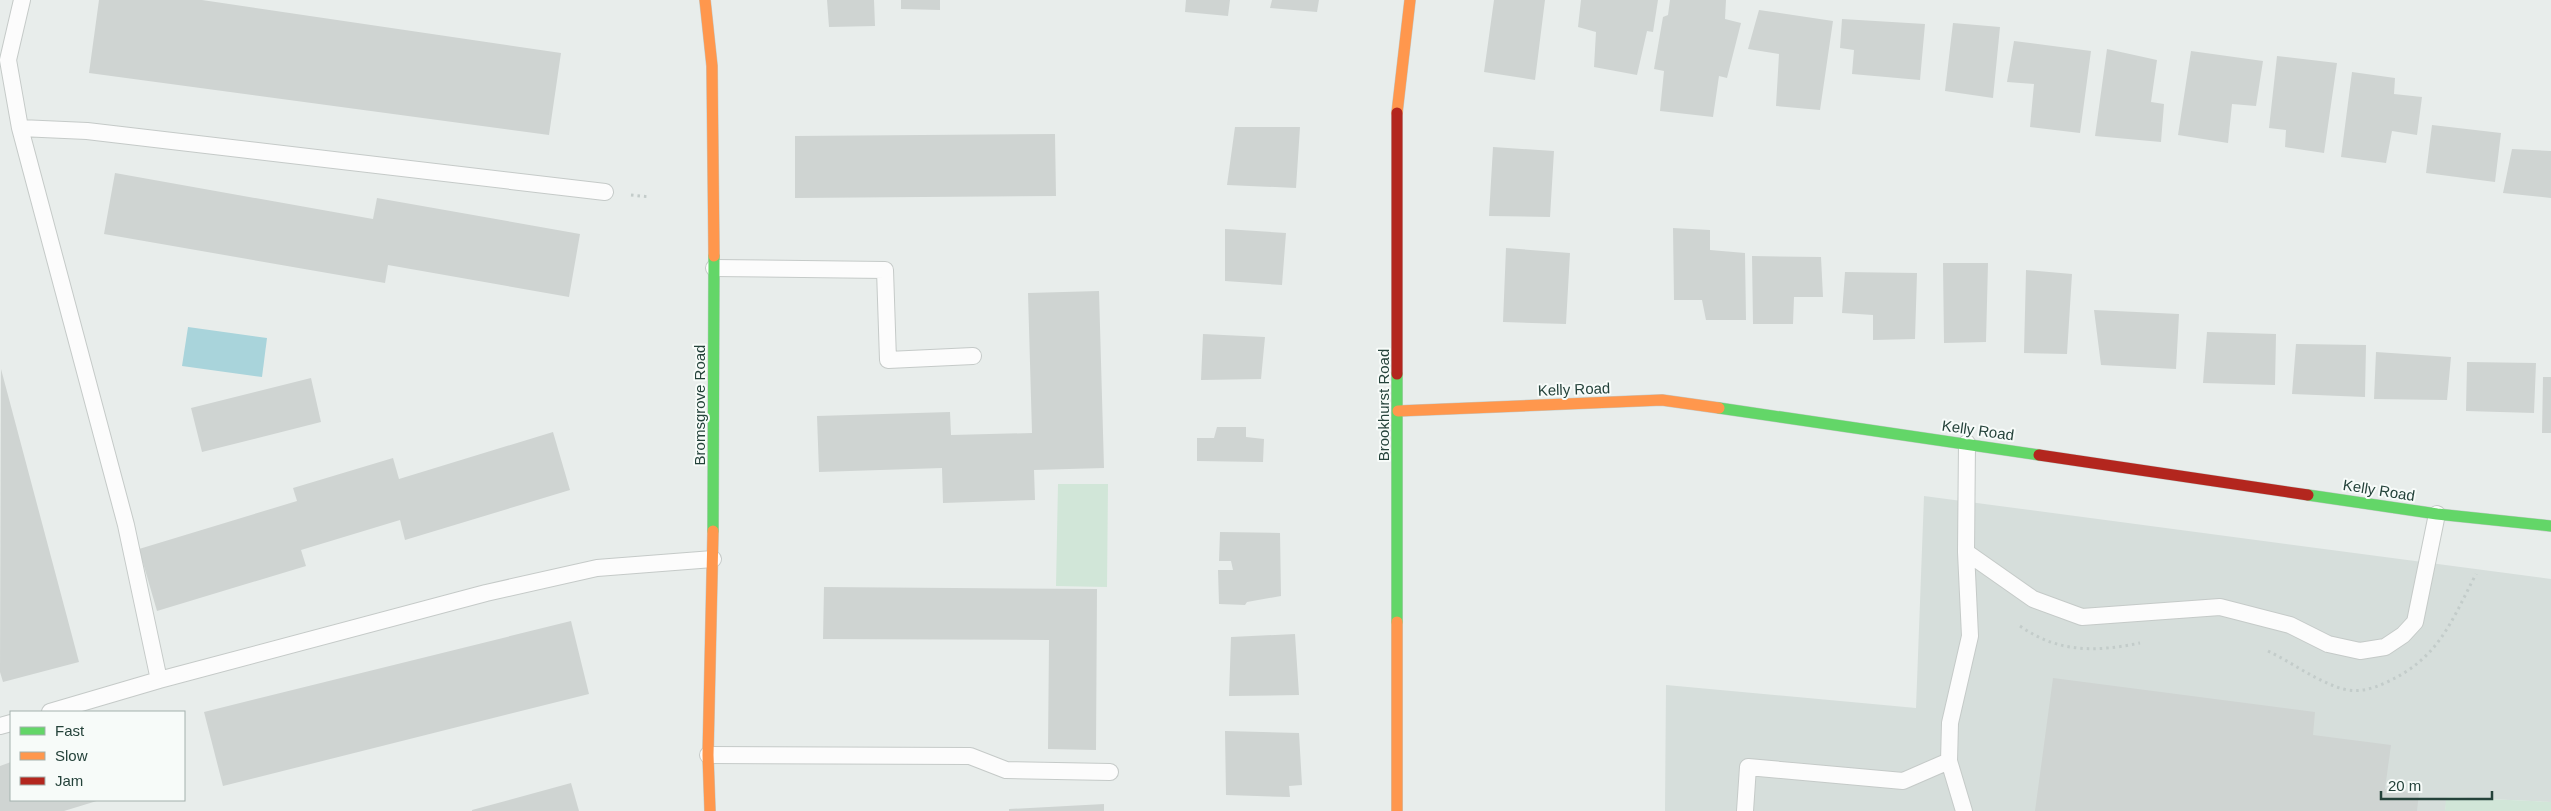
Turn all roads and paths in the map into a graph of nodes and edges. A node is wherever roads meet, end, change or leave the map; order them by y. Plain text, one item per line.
1 (22, 0) edge
2 (705, 0) edge
3 (1410, 0) edge
4 (20, 128) junction
5 (605, 192) dead end
6 (714, 268) junction
7 (973, 356) dead end
8 (1398, 411) junction
9 (1967, 443) junction
10 (2437, 514) junction
11 (2551, 526) edge
12 (1966, 552) junction
13 (713, 560) junction
14 (2476, 574) dead end
15 (2016, 623) dead end
16 (2145, 642) dead end
17 (2263, 648) dead end
18 (158, 680) junction
19 (53, 711) edge
20 (708, 755) junction
21 (1949, 761) junction
22 (1110, 772) dead end
23 (710, 811) edge
24 (1397, 811) edge
25 (1745, 811) edge
26 (1964, 811) edge

1 - 4 lane
2 - 6 street, Bromsgrove Road
3 - 8 street, Brookhurst Road
4 - 5 lane
4 - 18 lane
6 - 7 lane
6 - 13 street, Bromsgrove Road
8 - 9 street, Kelly Road
8 - 24 street, Brookhurst Road
9 - 10 street, Kelly Road
9 - 12 lane
10 - 11 street, Kelly Road
10 - 12 lane
12 - 21 lane
13 - 18 lane
13 - 20 street, Bromsgrove Road
14 - 17 path
15 - 16 path
18 - 19 lane
20 - 22 lane
20 - 23 street, Bromsgrove Road
21 - 25 lane
21 - 26 lane

